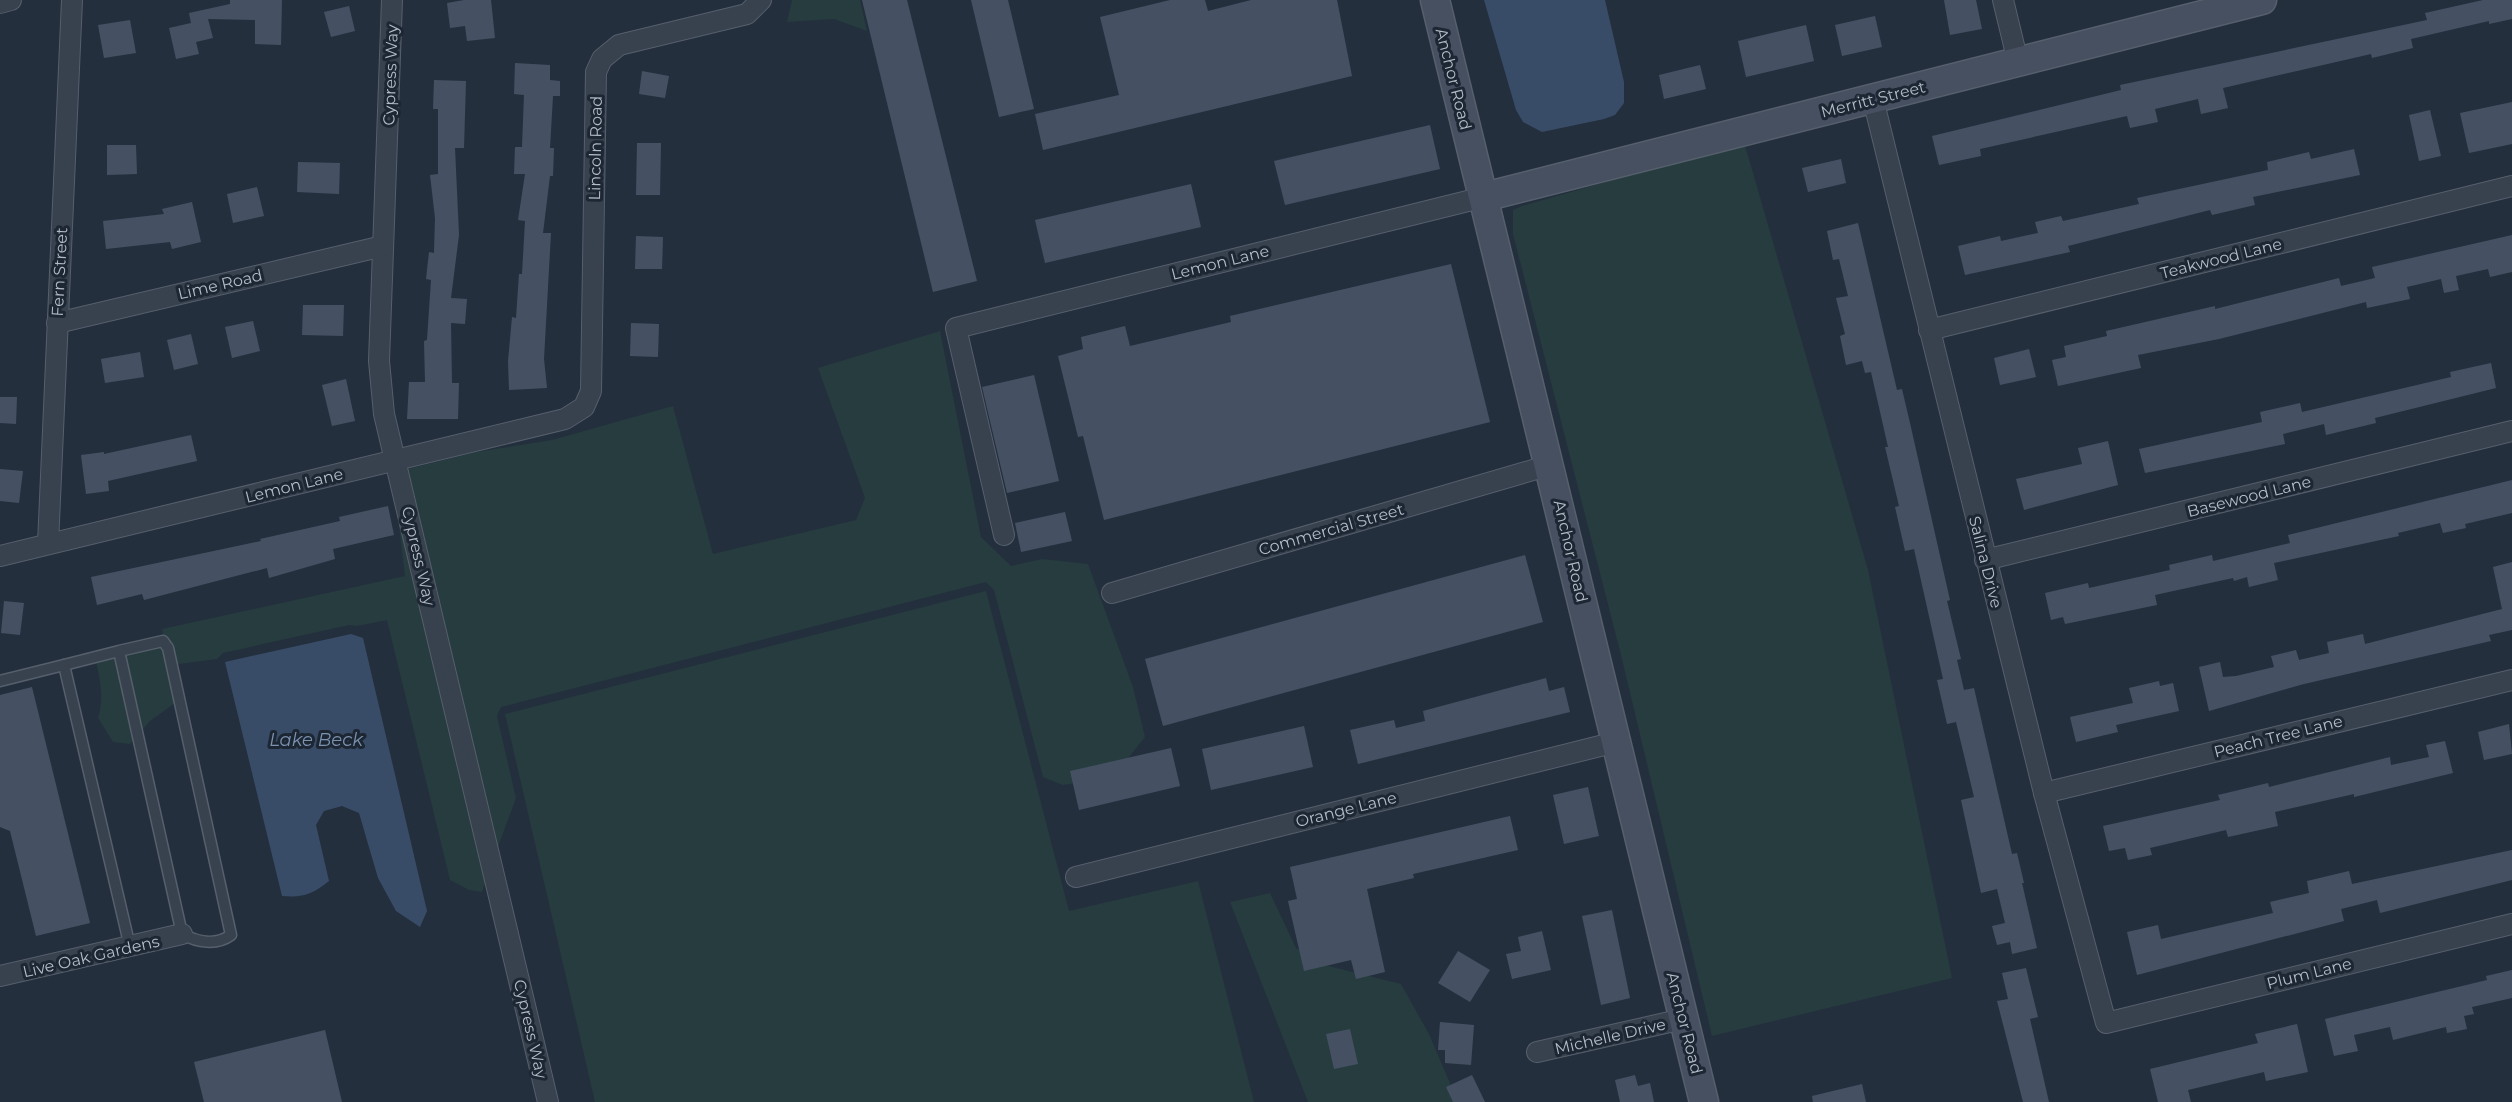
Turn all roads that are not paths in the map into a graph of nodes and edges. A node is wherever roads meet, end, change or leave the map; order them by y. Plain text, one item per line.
1 (11, 0) edge
2 (72, 0) edge
3 (393, 0) edge
4 (1435, 0) edge
5 (2003, 0) edge
6 (2262, 0) edge
7 (760, 2) edge
8 (0, 3) edge
9 (2018, 62) junction
10 (1873, 99) junction
11 (2512, 186) edge
12 (1484, 196) junction
13 (383, 246) junction
14 (57, 323) junction
15 (1929, 330) junction
16 (584, 407) joint
17 (2512, 431) edge
18 (396, 460) junction
19 (1550, 465) junction
20 (1004, 535) dead end
21 (48, 544) junction
22 (0, 556) edge
23 (1985, 560) junction
24 (1112, 593) dead end
25 (119, 651) junction
26 (64, 665) junction
27 (2512, 680) edge
28 (0, 681) edge
29 (1616, 742) junction
30 (2044, 793) junction
31 (1076, 877) dead end
32 (2512, 924) edge
33 (182, 934) junction
34 (130, 947) junction
35 (0, 976) edge
36 (1683, 1019) junction
37 (2106, 1023) joint
38 (1537, 1053) dead end
39 (548, 1102) edge
40 (1704, 1102) edge

1 - 8 street
2 - 14 street, Fern Street
3 - 13 street, Cypress Way
4 - 12 street, Anchor Road
5 - 9 street
6 - 9 street, Merritt Street
7 - 16 street, Lincoln Road
9 - 10 street, Merritt Street
10 - 12 street, Merritt Street
10 - 15 street, Salina Drive
11 - 15 street, Teakwood Lane
12 - 19 street, Anchor Road
12 - 20 street, Lemon Lane
13 - 14 street, Lime Road
13 - 18 street, Cypress Way
14 - 21 street, Fern Street
15 - 23 street, Salina Drive
16 - 18 street, Lemon Lane
17 - 23 street, Basewood Lane
18 - 21 street, Lemon Lane
18 - 39 street, Cypress Way
19 - 24 street, Commercial Street
19 - 29 street, Anchor Road
21 - 22 street, Lemon Lane
23 - 30 street, Salina Drive
25 - 26 lane
25 - 33 lane
25 - 33 lane
26 - 28 lane
26 - 34 lane
27 - 30 street, Peach Tree Lane
29 - 31 street, Orange Lane
29 - 36 street, Anchor Road
30 - 37 street, Salina Drive
32 - 37 street, Plum Lane
33 - 34 street, Live Oak Gardens
34 - 35 street, Live Oak Gardens
36 - 38 street, Michelle Drive
36 - 40 street, Anchor Road

